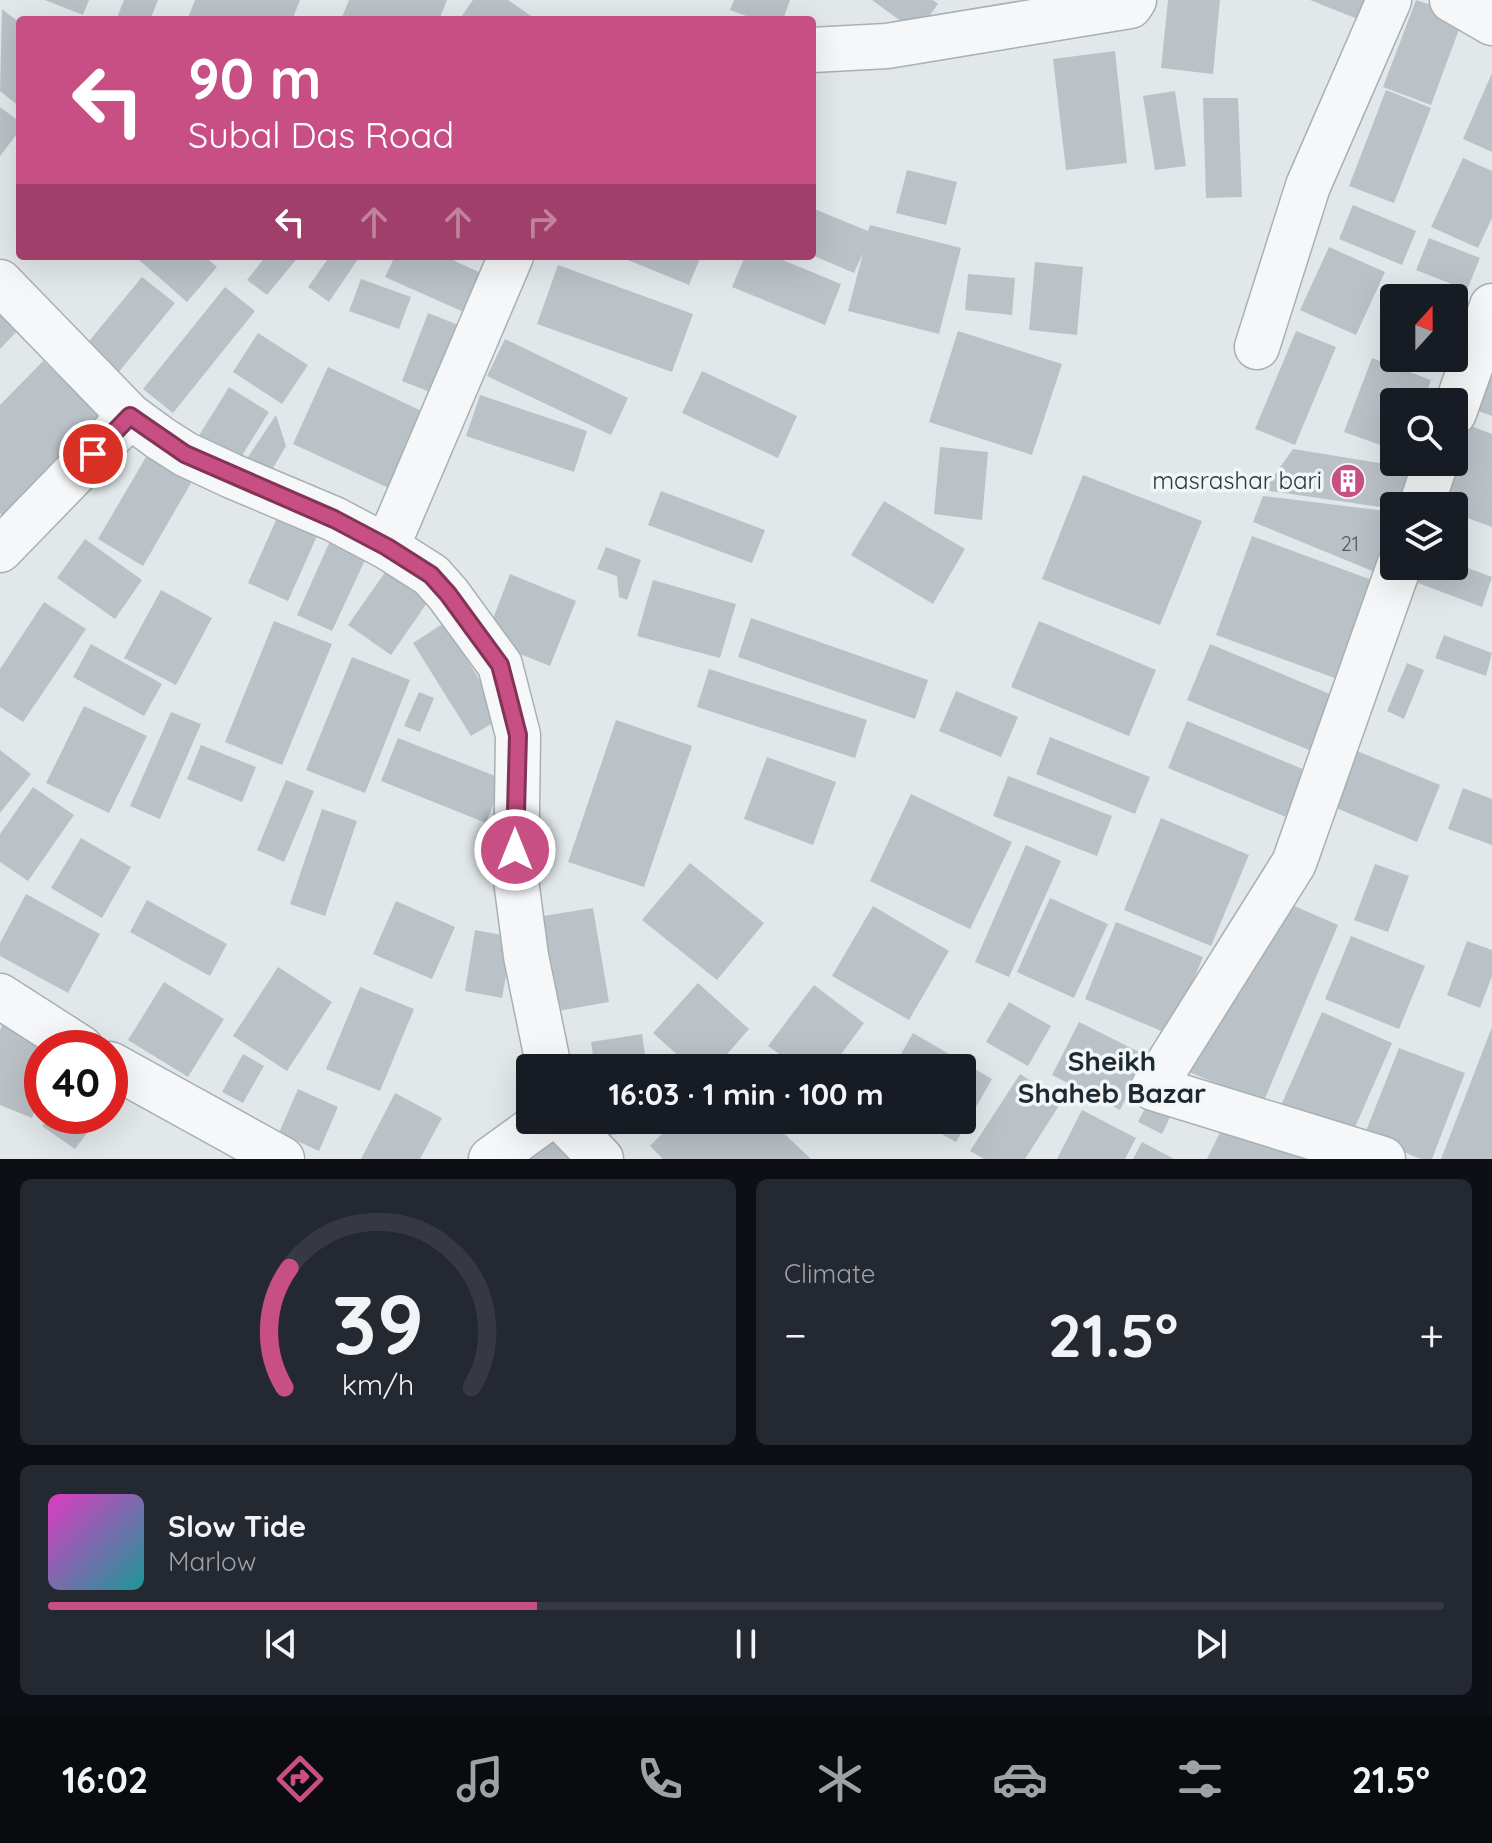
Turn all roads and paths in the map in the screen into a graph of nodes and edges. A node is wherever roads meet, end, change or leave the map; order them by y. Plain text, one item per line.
1 (1134, 0) edge
2 (1389, 0) edge
3 (1452, 0) edge
4 (1492, 23) edge
5 (816, 50) edge
6 (509, 260) edge
7 (0, 282) edge
8 (1492, 306) edge
9 (1257, 347) dead end
10 (1463, 388) edge
11 (130, 416) junction
12 (387, 547) junction
13 (0, 550) edge
14 (1394, 580) edge
15 (0, 996) edge
16 (53, 1030) edge
17 (546, 1054) edge
18 (128, 1074) edge
19 (526, 1134) edge
20 (577, 1134) edge
21 (282, 1159) edge
22 (491, 1159) edge
23 (601, 1159) edge
24 (1383, 1159) edge

1 - 5 street
2 - 9 street
3 - 4 street
6 - 12 street
7 - 11 street
8 - 10 street
11 - 12 street
11 - 13 street
12 - 17 street
14 - 24 street
15 - 16 street
18 - 21 street
19 - 22 street
20 - 23 street

